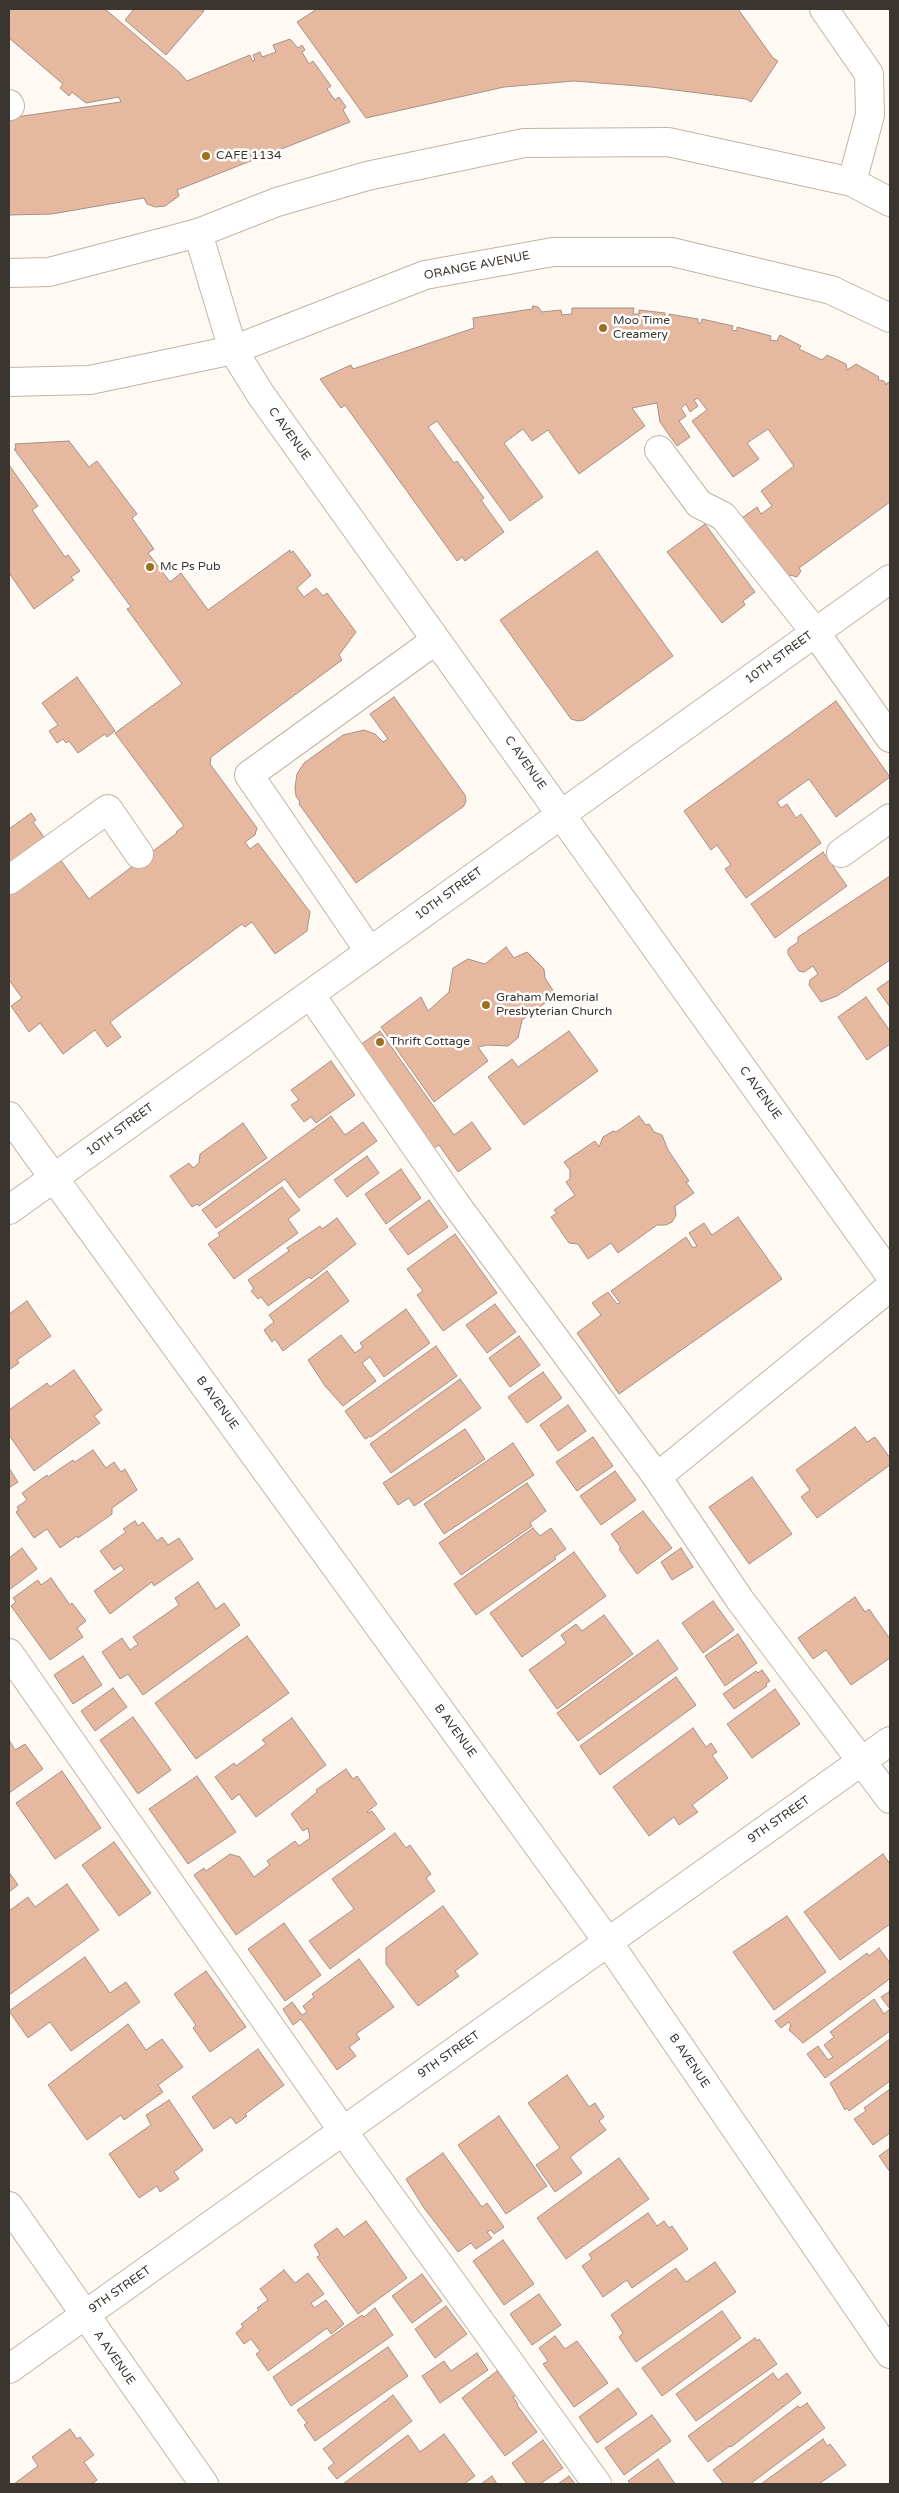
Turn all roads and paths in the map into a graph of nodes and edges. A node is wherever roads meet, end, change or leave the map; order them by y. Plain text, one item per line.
1 (824, 9) edge
2 (880, 75) edge
3 (852, 182) junction
4 (890, 202) edge
5 (198, 232) junction
6 (9, 273) edge
7 (890, 318) edge
8 (233, 350) junction
9 (9, 382) edge
10 (659, 450) dead end
11 (890, 578) edge
12 (815, 632) junction
13 (436, 640) junction
14 (890, 738) edge
15 (561, 814) junction
16 (890, 818) edge
17 (841, 853) dead end
18 (139, 854) dead end
19 (9, 880) edge
20 (370, 952) junction
21 (310, 994) junction
22 (9, 1116) edge
23 (54, 1178) junction
24 (9, 1210) edge
25 (890, 1275) edge
26 (890, 1287) edge
27 (657, 1477) junction
28 (9, 1654) edge
29 (890, 1741) edge
30 (863, 1760) junction
31 (890, 1799) edge
32 (608, 1942) junction
33 (343, 2131) junction
34 (9, 2206) edge
35 (84, 2315) junction
36 (890, 2354) edge
37 (9, 2369) edge
38 (204, 2484) edge
39 (597, 2484) edge

1 - 2 main road
2 - 3 main road
3 - 4 main road
3 - 5 main road
5 - 6 main road
5 - 8 main road, C AVENUE
7 - 8 main road, ORANGE AVENUE
8 - 9 main road, ORANGE AVENUE
8 - 13 main road, C AVENUE
10 - 12 main road
11 - 12 main road, 10TH STREET
12 - 14 main road
12 - 15 main road, 10TH STREET
13 - 15 main road, C AVENUE
13 - 20 main road
15 - 20 main road, 10TH STREET
15 - 25 main road, C AVENUE
16 - 17 main road
18 - 19 main road
20 - 21 main road, 10TH STREET
21 - 23 main road, 10TH STREET
21 - 27 main road
22 - 23 main road, B AVENUE
23 - 24 main road, 10TH STREET
23 - 32 main road, B AVENUE
26 - 27 main road
27 - 30 main road
28 - 33 main road
29 - 30 main road, 9TH STREET
30 - 31 main road
30 - 32 main road, 9TH STREET
32 - 33 main road, 9TH STREET
32 - 36 main road, B AVENUE
33 - 35 main road, 9TH STREET
33 - 39 main road
34 - 35 main road, A AVENUE
35 - 37 main road, 9TH STREET
35 - 38 main road, A AVENUE

